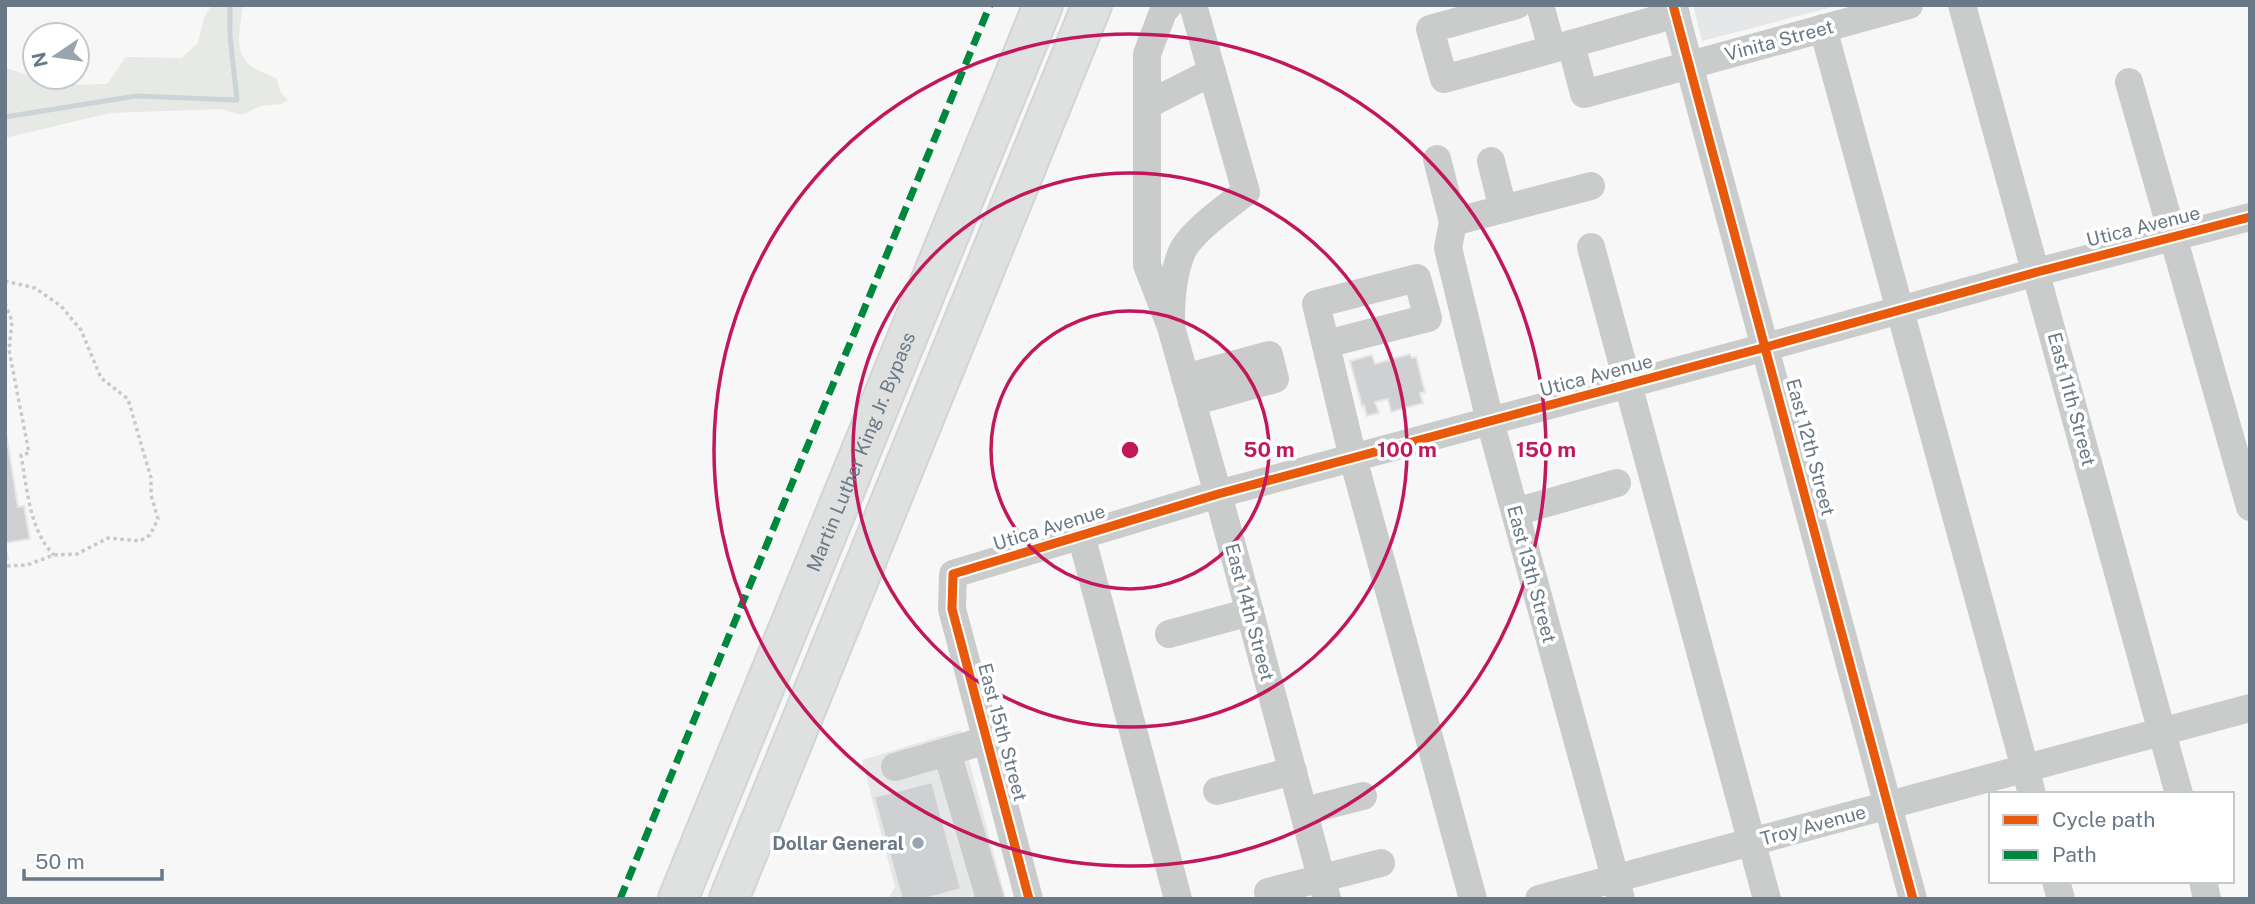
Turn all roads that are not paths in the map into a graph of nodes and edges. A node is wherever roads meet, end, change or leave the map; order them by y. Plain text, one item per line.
1 (1043, 5) edge
2 (1092, 5) edge
3 (1169, 5) edge
4 (1194, 5) edge
5 (1517, 5) edge
6 (1540, 5) edge
7 (1909, 5) edge
8 (1962, 5) edge
9 (1674, 10) edge
10 (1861, 12) edge
11 (1824, 29) junction
12 (1561, 47) junction
13 (1689, 65) junction
14 (1212, 72) junction
15 (2129, 82) dead end
16 (1147, 104) junction
17 (1437, 159) dead end
18 (1491, 161) dead end
19 (1591, 186) dead end
20 (1503, 209) junction
21 (2250, 217) edge
22 (1451, 235) junction
23 (2174, 236) junction
24 (1591, 247) dead end
25 (2037, 272) junction
26 (1900, 310) junction
27 (1171, 327) junction
28 (1326, 344) junction
29 (1766, 347) junction
30 (1629, 384) junction
31 (1490, 422) junction
32 (1353, 458) junction
33 (1617, 483) dead end
34 (1218, 494) junction
35 (2250, 507) edge
36 (1515, 512) junction
37 (1081, 536) junction
38 (953, 574) joint
39 (1250, 612) junction
40 (1169, 634) dead end
41 (2250, 708) edge
42 (2162, 731) junction
43 (987, 740) junction
44 (947, 752) junction
45 (895, 767) dead end
46 (1293, 771) junction
47 (2029, 781) edge
48 (1217, 791) dead end
49 (2178, 792) edge
50 (1363, 796) dead end
51 (1888, 805) junction
52 (1304, 811) junction
53 (1751, 842) junction
54 (1381, 863) dead end
55 (1324, 888) edge
56 (1618, 888) edge
57 (1268, 892) dead end
58 (678, 899) edge
59 (729, 899) edge
60 (989, 899) edge
61 (1029, 899) edge
62 (1178, 899) edge
63 (1473, 899) edge
64 (1539, 899) edge
65 (1767, 899) edge
66 (1913, 899) edge

1 - 58 highway, Martin Luther King Jr. Bypass
2 - 59 highway
3 - 16 street
4 - 14 street
5 - 12 street
6 - 12 street
7 - 10 street, Vinita Street
8 - 25 street, East 11th Street
9 - 12 street
9 - 13 street, East 12th Street
10 - 11 street, Vinita Street
11 - 13 street, Vinita Street
11 - 26 street
12 - 13 street, Vinita Street
13 - 29 street, East 12th Street
14 - 16 street
14 - 27 street
15 - 23 street
16 - 27 street
17 - 22 street, East 13th Street
18 - 20 street
19 - 20 street
20 - 22 street
21 - 23 street, Utica Avenue
22 - 31 street, East 13th Street
23 - 25 street, Utica Avenue
23 - 35 street
24 - 30 street
25 - 26 street, Utica Avenue
25 - 42 street, East 11th Street
26 - 29 street, Utica Avenue
26 - 47 street
27 - 34 street, East 14th Street
28 - 28 street
28 - 32 street
29 - 30 street, Utica Avenue
29 - 51 street, East 12th Street
30 - 31 street, Utica Avenue
30 - 53 street
31 - 32 street, Utica Avenue
31 - 36 street, East 13th Street
32 - 34 street, Utica Avenue
32 - 63 street
33 - 36 street
34 - 37 street, Utica Avenue
34 - 39 street, East 14th Street
36 - 56 street, East 13th Street
37 - 38 street, Utica Avenue
37 - 62 street
38 - 43 street, East 15th Street
39 - 40 street
39 - 46 street, East 14th Street
41 - 42 street, Troy Avenue
42 - 47 street, Troy Avenue
42 - 49 street, East 11th Street
43 - 44 street
43 - 61 street, East 15th Street
44 - 45 street
44 - 60 street
46 - 48 street
46 - 52 street, East 14th Street
47 - 51 street, Troy Avenue
50 - 52 street
51 - 53 street, Troy Avenue
51 - 66 street, East 12th Street
52 - 55 street, East 14th Street
53 - 56 street, Troy Avenue
53 - 65 street
54 - 55 street
55 - 57 street
56 - 64 street, Troy Avenue

